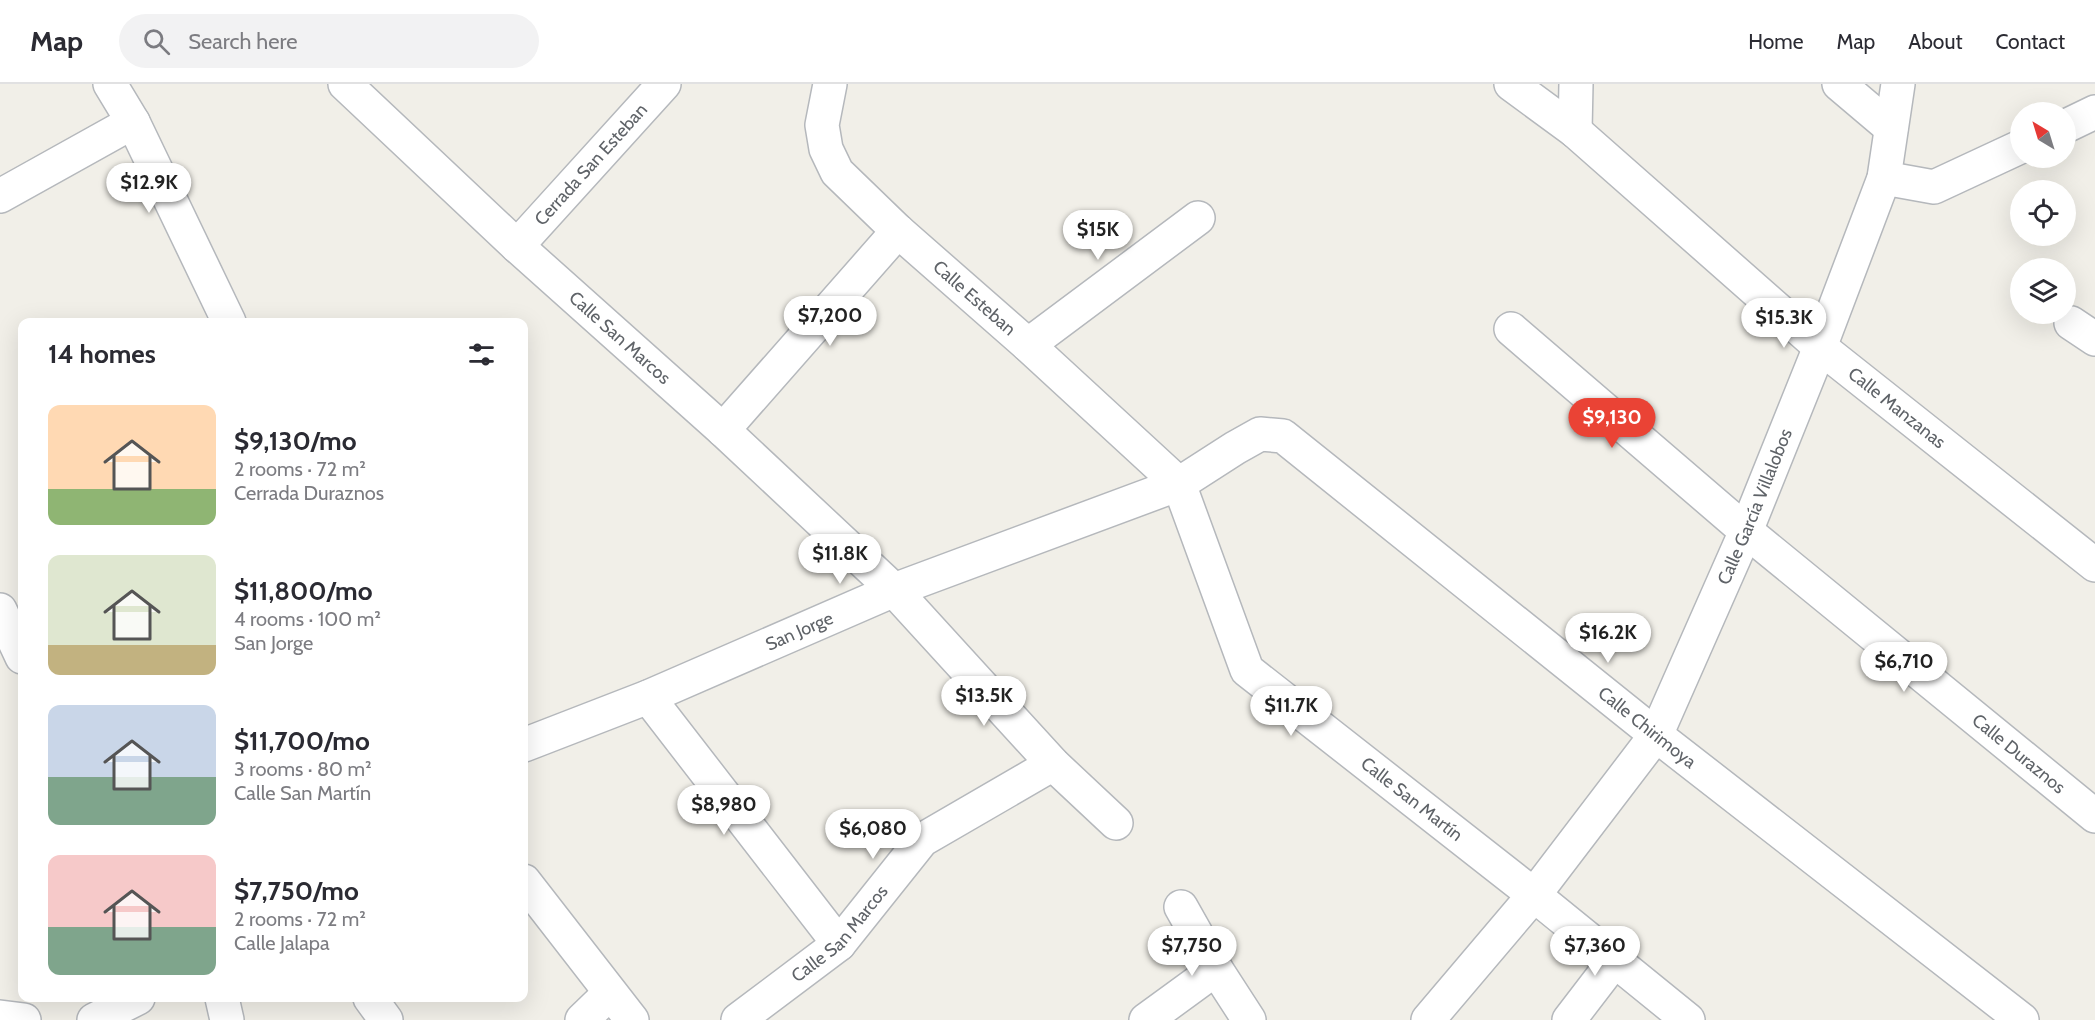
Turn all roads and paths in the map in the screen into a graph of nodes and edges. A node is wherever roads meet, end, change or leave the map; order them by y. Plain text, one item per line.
1 (110, 84) edge
2 (345, 84) edge
3 (664, 84) edge
4 (830, 84) edge
5 (1511, 84) edge
6 (1576, 84) edge
7 (1839, 84) edge
8 (1898, 84) edge
9 (2095, 112) edge
10 (2076, 121) edge
11 (133, 122) junction
12 (1891, 128) junction
13 (1575, 131) junction
14 (2010, 152) edge
15 (1884, 178) junction
16 (0, 196) edge
17 (1198, 218) dead end
18 (898, 231) junction
19 (517, 246) junction
20 (227, 318) edge
21 (1511, 329) dead end
22 (1028, 345) junction
23 (1820, 347) junction
24 (723, 430) junction
25 (1179, 484) junction
26 (1746, 531) junction
27 (2095, 565) edge
28 (894, 590) junction
29 (0, 610) edge
30 (18, 648) edge
31 (648, 697) junction
32 (1656, 735) junction
33 (528, 743) edge
34 (1053, 764) junction
35 (2095, 816) edge
36 (1116, 823) dead end
37 (528, 886) edge
38 (1534, 895) junction
39 (1181, 907) dead end
40 (839, 944) junction
41 (1615, 960) junction
42 (1216, 969) junction
43 (610, 993) junction
44 (130, 1002) edge
45 (223, 1002) edge
46 (372, 1002) edge
47 (0, 1017) edge
48 (24, 1020) edge
49 (94, 1020) edge
50 (227, 1020) edge
51 (386, 1020) edge
52 (582, 1020) edge
53 (632, 1020) edge
54 (738, 1020) edge
55 (1146, 1020) edge
56 (1249, 1020) edge
57 (1428, 1020) edge
58 (1569, 1020) edge
59 (1688, 1020) edge
60 (2022, 1020) edge

1 - 11 street
2 - 19 street, Calle San Marcos
3 - 19 street, Cerrada San Esteban
4 - 18 street, Calle Esteban
5 - 13 street, Calle Manzanas
6 - 13 street
7 - 12 street
8 - 12 street, Calle García Villalobos
9 - 10 street
11 - 16 street
11 - 20 street
12 - 15 street, Calle García Villalobos
13 - 23 street, Calle Manzanas
14 - 15 street
15 - 23 street, Calle García Villalobos
17 - 22 street
18 - 22 street, Calle Esteban
18 - 24 street
19 - 24 street, Calle San Marcos
21 - 26 street, Calle Duraznos
22 - 25 street, Calle Esteban
23 - 26 street, Calle García Villalobos
23 - 27 street, Calle Manzanas
24 - 28 street, Calle San Marcos
25 - 28 street, San Jorge
25 - 32 street, Calle Chirimoya
25 - 38 street, Calle San Martín
26 - 32 street, Calle García Villalobos
26 - 35 street, Calle Duraznos
28 - 31 street, San Jorge
28 - 34 street, Calle San Marcos
29 - 30 street
31 - 33 street, San Jorge
31 - 40 street
32 - 38 street, Calle García Villalobos
32 - 60 street, Calle Chirimoya
34 - 36 street, Calle San Marcos
34 - 40 street, Calle San Marcos
37 - 43 street
38 - 41 street, Calle San Martín
38 - 57 street, Calle García Villalobos
39 - 42 street
40 - 54 street, Calle San Marcos
41 - 58 street
41 - 59 street, Calle San Martín
42 - 55 street
42 - 56 street
43 - 52 street
43 - 53 street
44 - 49 street
45 - 50 street
46 - 51 street
47 - 48 street

